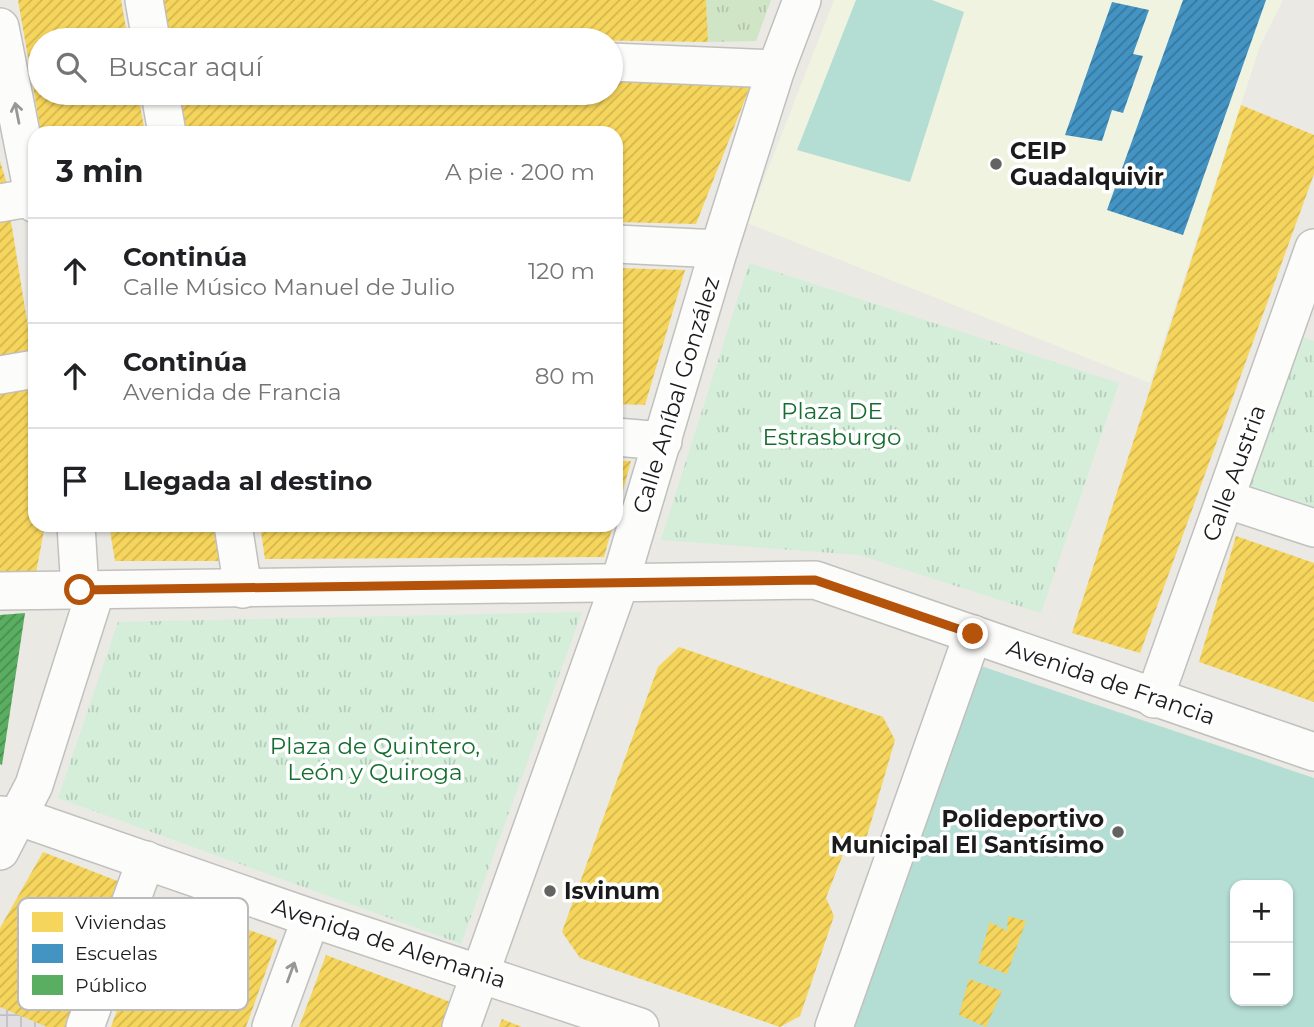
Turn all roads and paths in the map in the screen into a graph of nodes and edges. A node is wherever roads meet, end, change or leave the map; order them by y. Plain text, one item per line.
1 (144, 0) edge
2 (802, 0) edge
3 (0, 27) edge
4 (148, 28) edge
5 (623, 63) edge
6 (776, 69) junction
7 (162, 105) edge
8 (166, 126) edge
9 (23, 201) edge
10 (623, 244) edge
11 (1314, 248) edge
12 (719, 249) junction
13 (1302, 321) edge
14 (28, 370) edge
15 (0, 375) edge
16 (623, 437) edge
17 (663, 440) junction
18 (1225, 499) junction
19 (1314, 528) edge
20 (77, 532) edge
21 (234, 532) edge
22 (619, 585) junction
23 (243, 589) junction
24 (88, 590) junction
25 (0, 591) edge
26 (973, 634) junction
27 (1154, 699) junction
28 (1314, 752) edge
29 (10, 816) edge
30 (0, 850) edge
31 (146, 860) junction
32 (132, 898) edge
33 (311, 918) junction
34 (480, 973) junction
35 (91, 1010) edge
36 (85, 1027) edge
37 (271, 1027) edge
38 (461, 1027) edge
39 (640, 1027) edge
40 (834, 1027) edge

1 - 4 street
2 - 6 street, Calle Aníbal González
9 -> 3 street
5 - 6 street
6 - 12 street, Calle Aníbal González
7 - 8 street
10 - 12 street
11 - 13 street, Calle Austria
12 - 17 street, Calle Aníbal González
13 - 18 street, Calle Austria
14 - 15 street
16 - 17 street
17 - 22 street, Calle Aníbal González
18 - 19 street
18 - 27 street, Calle Austria
20 - 24 street
21 - 23 street
22 - 23 street, Avenida de Francia
22 - 26 street, Avenida de Francia
22 - 34 street, Calle Aníbal González
23 - 24 street, Avenida de Francia
24 - 25 street, Avenida de Francia
24 - 29 street
26 - 27 street, Avenida de Francia
26 - 40 street
27 - 28 street, Avenida de Francia
29 - 30 street
29 - 31 street, Avenida de Alemania
31 - 32 street
31 - 33 street, Avenida de Alemania
33 - 34 street, Avenida de Alemania
37 -> 33 street
34 - 38 street, Calle Aníbal González
34 - 39 street, Avenida de Alemania
35 - 36 street

